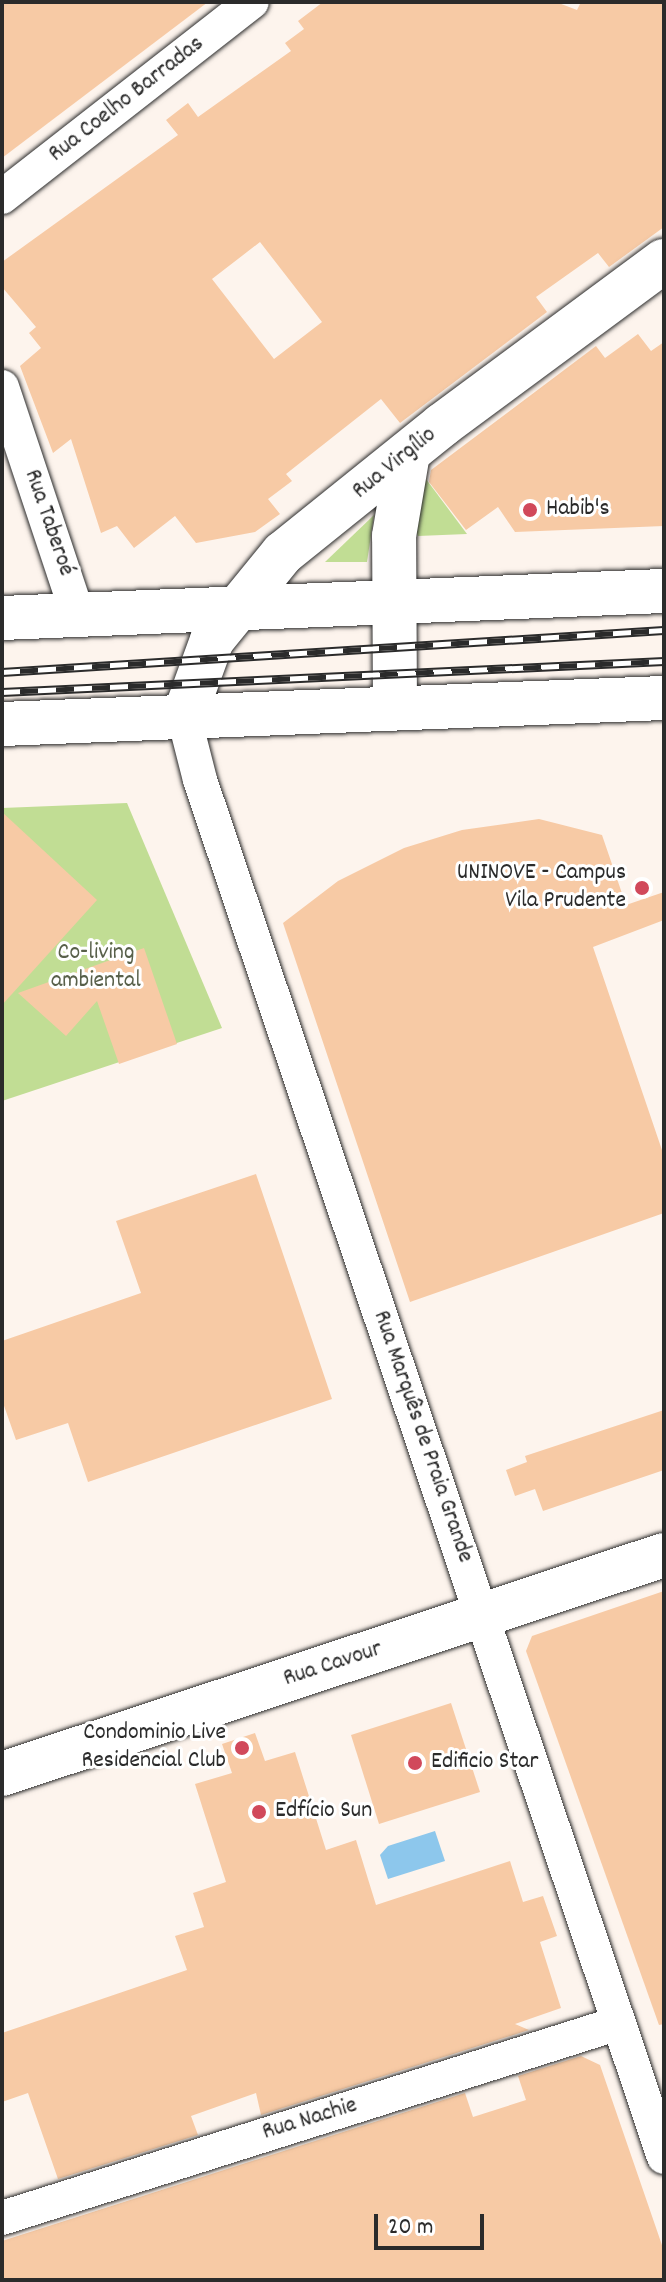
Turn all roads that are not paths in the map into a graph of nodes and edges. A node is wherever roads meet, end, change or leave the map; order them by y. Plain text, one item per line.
1 (252, 2) edge
2 (2, 197) edge
3 (664, 261) edge
4 (2, 387) edge
5 (408, 453) junction
6 (664, 591) edge
7 (394, 602) junction
8 (234, 608) junction
9 (78, 615) junction
10 (2, 618) edge
11 (664, 698) edge
12 (395, 708) junction
13 (184, 717) junction
14 (2, 724) edge
15 (664, 1555) edge
16 (482, 1615) junction
17 (2, 1774) edge
18 (619, 2023) junction
19 (664, 2157) edge
20 (2, 2218) edge

1 - 2 street, Rua Coelho Barradas
3 - 5 main road, Rua Virgílio
4 - 9 street, Rua Taberoé
5 - 7 main road
5 - 8 main road, Rua Virgílio
6 - 7 main road
7 - 8 main road
7 - 12 main road
8 - 9 main road
8 - 13 main road, Rua Virgílio
9 - 10 main road
11 - 12 main road
12 - 13 main road
13 - 14 main road
13 - 16 street, Rua Marquês de Praia Grande
15 - 16 main road, Rua Cavour
16 - 17 main road, Rua Cavour
16 - 18 street, Rua Marquês de Praia Grande
18 - 19 street, Rua Marquês de Praia Grande
18 - 20 street, Rua Nachie

